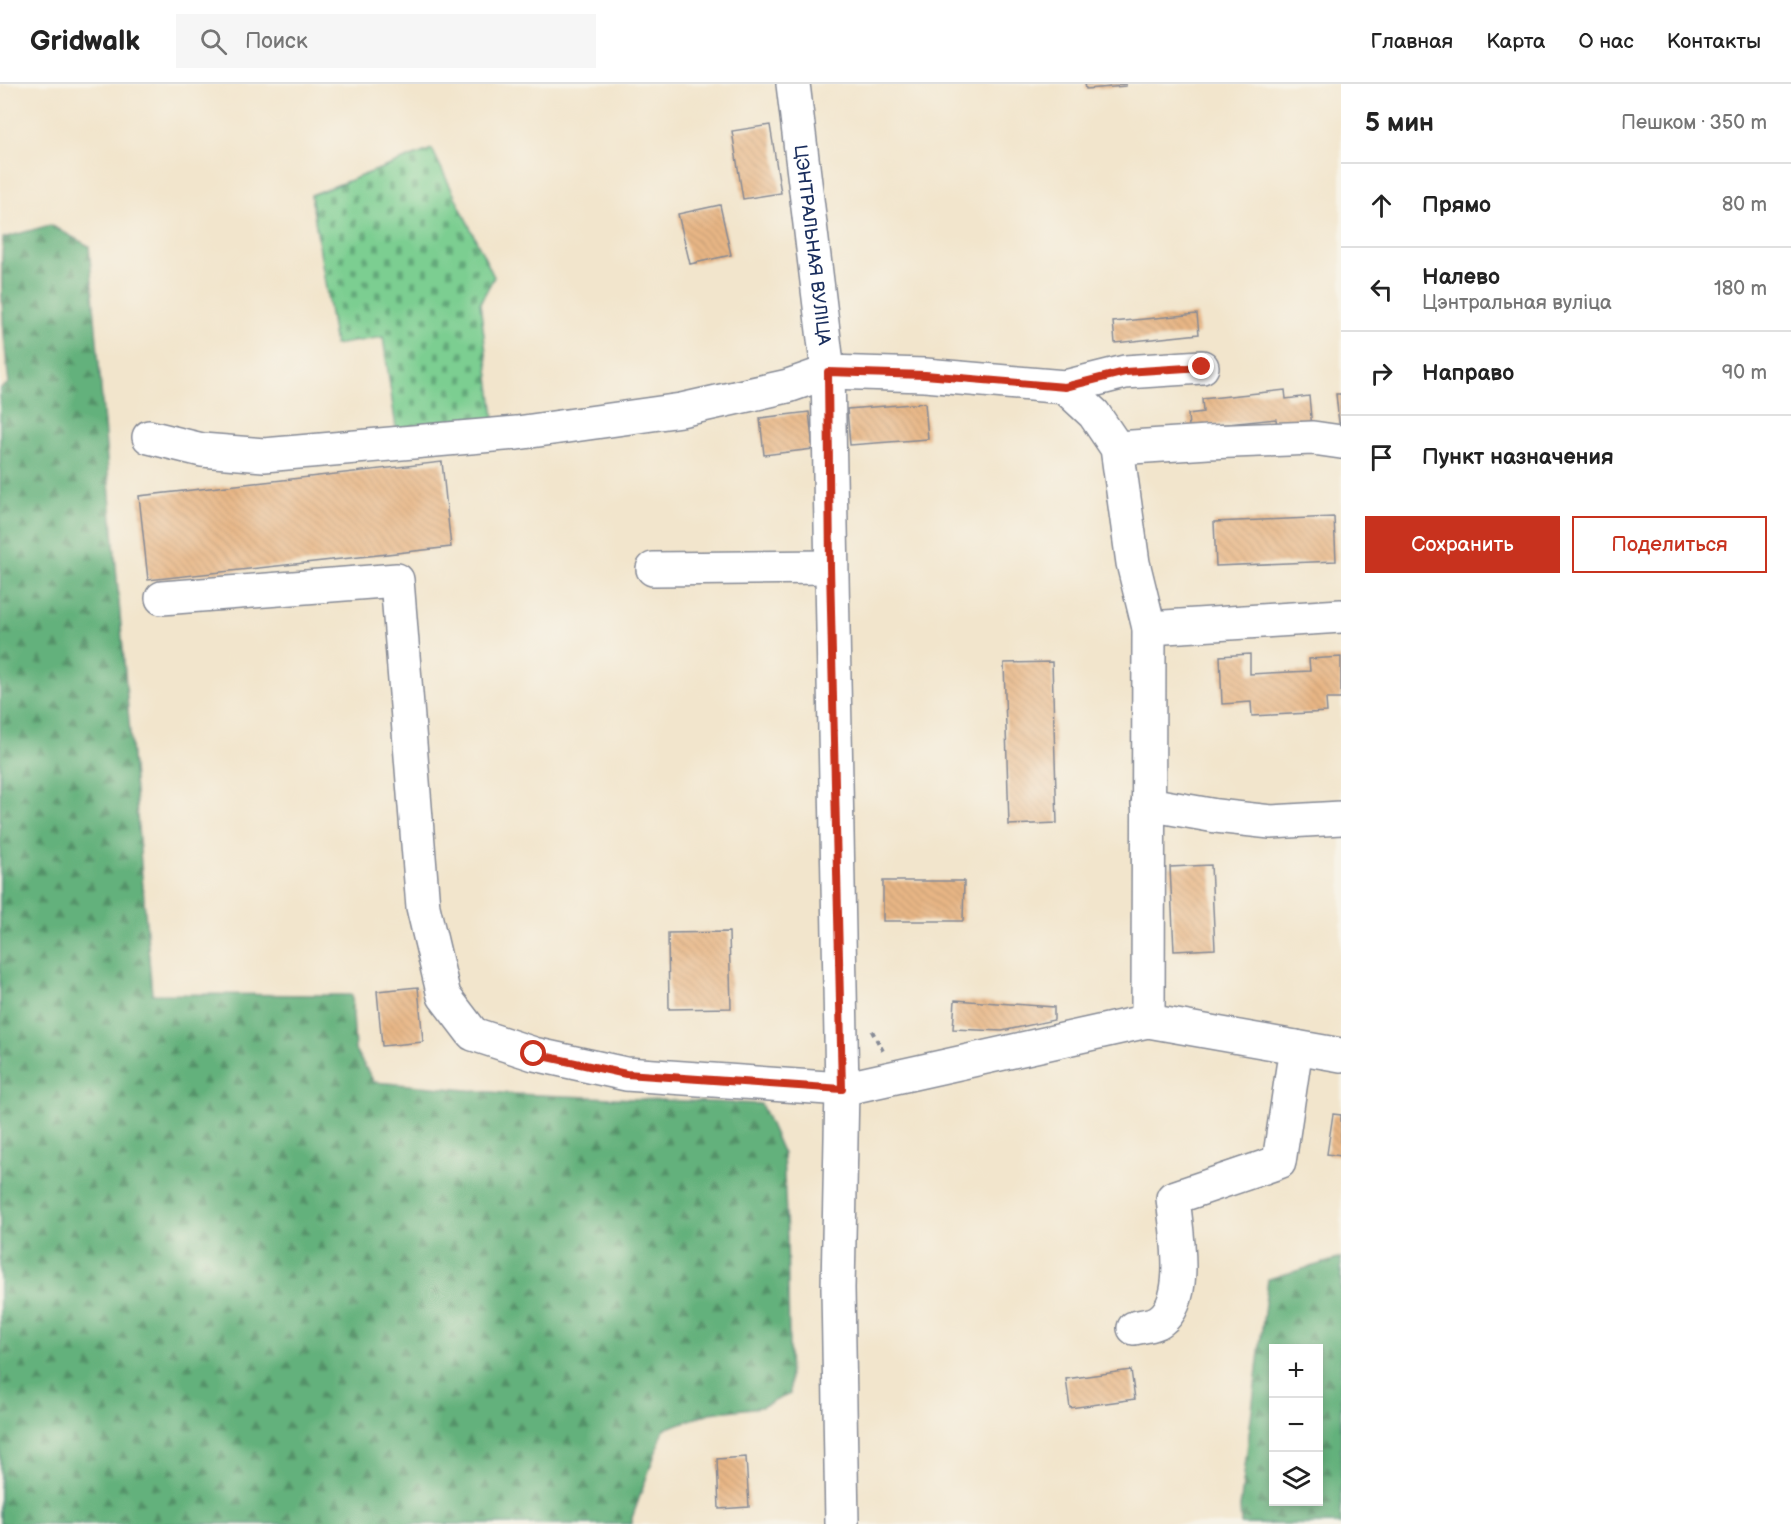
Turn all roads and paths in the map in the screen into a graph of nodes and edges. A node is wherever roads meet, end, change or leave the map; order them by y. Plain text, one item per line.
1 (793, 84) edge
2 (1202, 367) dead end
3 (828, 372) junction
4 (1065, 387) junction
5 (149, 437) dead end
6 (1341, 442) edge
7 (1117, 448) junction
8 (830, 567) junction
9 (653, 568) dead end
10 (162, 598) dead end
11 (1341, 616) edge
12 (1149, 628) junction
13 (1148, 804) junction
14 (1341, 818) edge
15 (1148, 1021) junction
16 (1296, 1047) junction
17 (1341, 1055) edge
18 (842, 1089) junction
19 (1134, 1328) dead end
20 (842, 1524) edge

1 - 3 street, ЦЭНТРАЛЬНАЯ ВУЛІЦА
2 - 4 street
3 - 4 street
3 - 5 street
3 - 8 street, ЦЭНТРАЛЬНАЯ ВУЛІЦА
4 - 7 street
6 - 7 street
7 - 12 street
8 - 9 street
8 - 18 street, ЦЭНТРАЛЬНАЯ ВУЛІЦА
10 - 18 street
11 - 12 street
12 - 13 street
13 - 14 street
13 - 15 street
15 - 16 street
15 - 18 street
16 - 17 street
16 - 19 street
18 - 20 street, ЦЭНТРАЛЬНАЯ ВУЛІЦА

